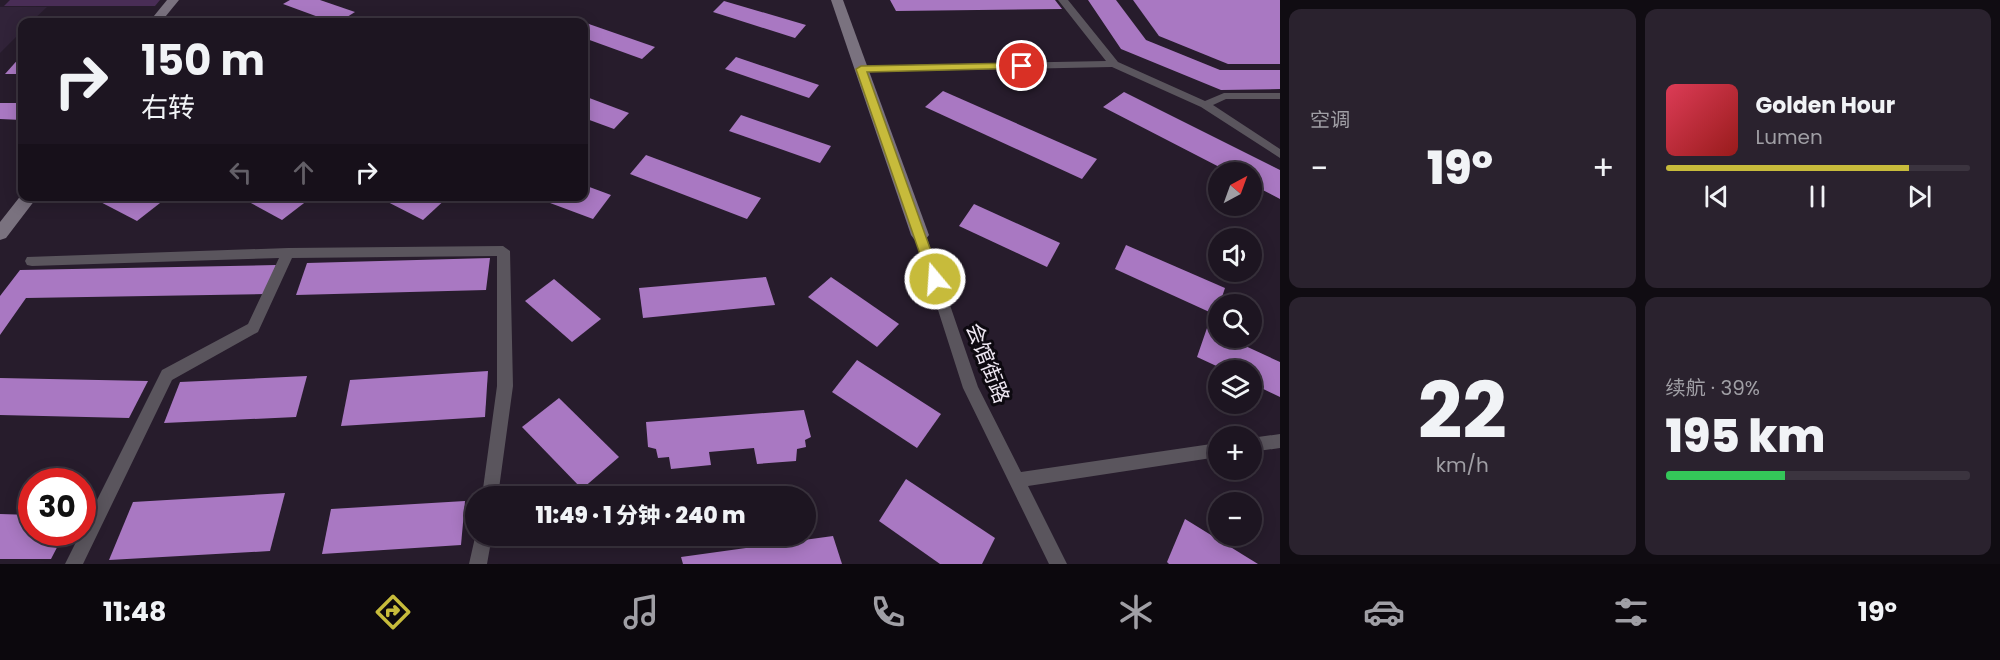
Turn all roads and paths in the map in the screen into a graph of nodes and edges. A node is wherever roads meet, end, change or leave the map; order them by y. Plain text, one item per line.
1 (173, 0) edge
2 (185, 0) edge
3 (837, 0) edge
4 (1063, 0) edge
5 (158, 18) edge
6 (170, 18) edge
7 (1114, 64) junction
8 (861, 69) junction
9 (1280, 96) edge
10 (1205, 105) junction
11 (1280, 154) edge
12 (18, 192) edge
13 (26, 201) edge
14 (0, 215) edge
15 (0, 234) edge
16 (920, 235) joint
17 (288, 253) junction
18 (32, 261) dead end
19 (1280, 441) edge
20 (1262, 443) edge
21 (1208, 451) edge
22 (1017, 480) junction
23 (491, 486) edge
24 (481, 546) edge
25 (74, 564) edge
26 (478, 564) edge
27 (1058, 564) edge

1 - 5 street
2 - 6 street
3 - 8 street, 会馆街路
4 - 7 street
7 - 8 street
7 - 10 street
8 - 16 street, 会馆街路
9 - 10 street
10 - 11 street
12 - 14 street
13 - 15 street
16 - 22 street, 会馆街路
17 - 18 street
17 - 23 street
17 - 25 street
19 - 20 street
21 - 22 street
22 - 27 street, 会馆街路
24 - 26 street

